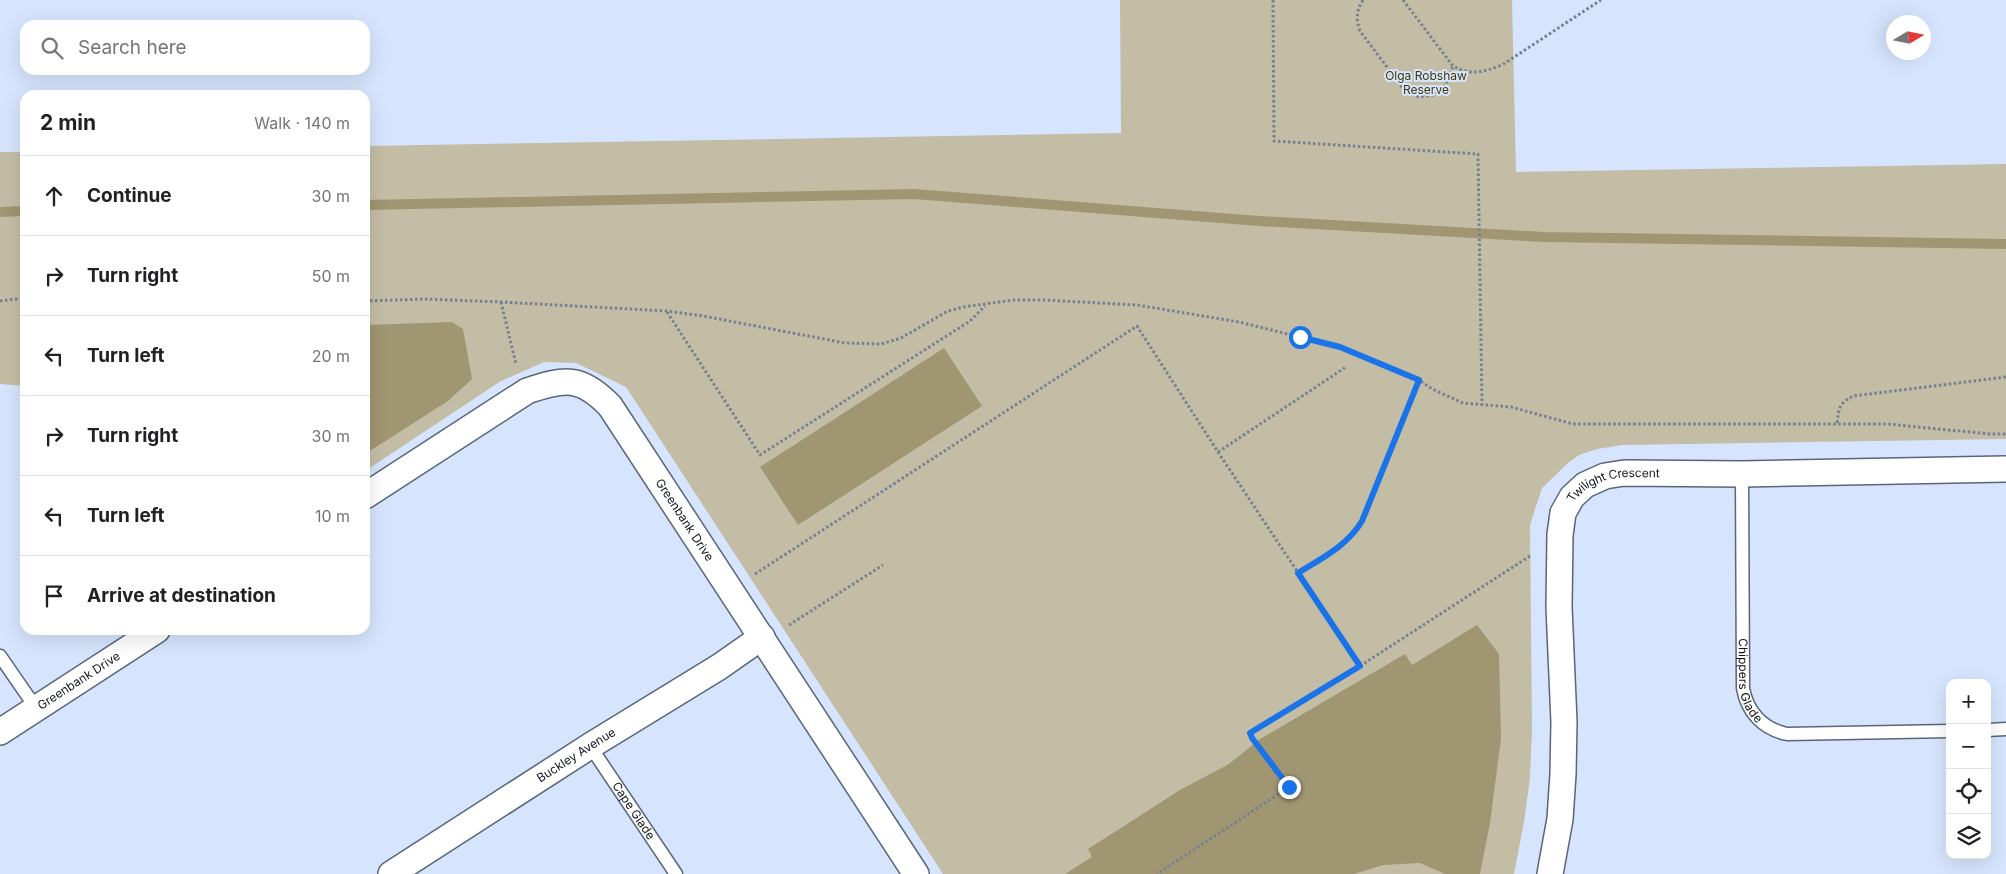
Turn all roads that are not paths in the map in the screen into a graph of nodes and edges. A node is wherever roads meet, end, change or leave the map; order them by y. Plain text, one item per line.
1 (2006, 469) edge
2 (1742, 474) junction
3 (370, 493) edge
4 (149, 635) edge
5 (762, 637) junction
6 (0, 656) edge
7 (36, 708) junction
8 (2006, 729) edge
9 (1991, 730) edge
10 (1946, 731) edge
11 (0, 732) edge
12 (590, 746) junction
13 (391, 874) edge
14 (676, 874) edge
15 (916, 874) edge
16 (1550, 874) edge

1 - 2 street, Twilight Crescent
2 - 10 lane, Chippers Glade
2 - 16 street, Twilight Crescent
3 - 5 street, Greenbank Drive
4 - 7 street, Greenbank Drive
5 - 12 street, Buckley Avenue
5 - 15 street, Greenbank Drive
6 - 7 lane
7 - 11 street, Greenbank Drive
8 - 9 lane
12 - 13 street, Buckley Avenue
12 - 14 lane, Cape Glade

